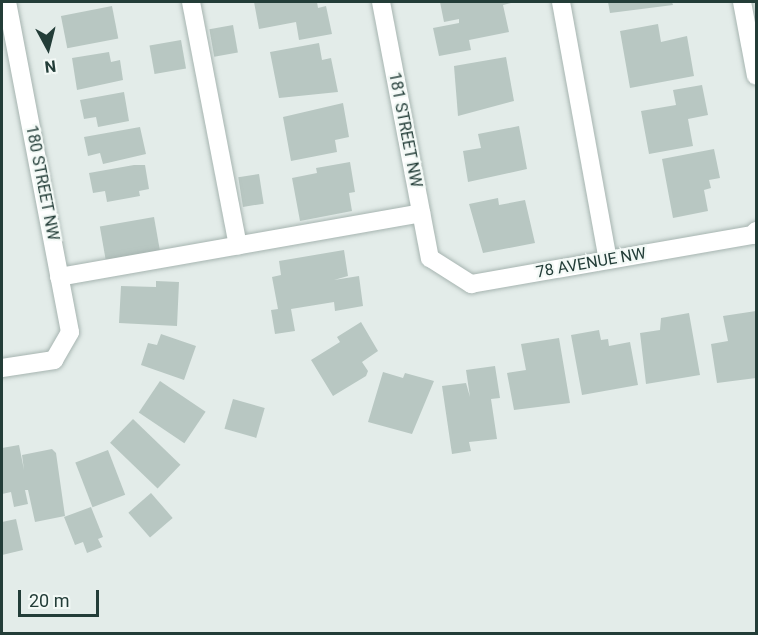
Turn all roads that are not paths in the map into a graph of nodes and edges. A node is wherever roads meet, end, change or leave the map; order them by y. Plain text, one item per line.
1 (7, 2) edge
2 (190, 2) edge
3 (381, 2) edge
4 (561, 2) edge
5 (742, 2) edge
6 (9, 48) edge
7 (756, 76) edge
8 (421, 213) junction
9 (756, 231) edge
10 (238, 246) junction
11 (430, 258) joint
12 (608, 260) junction
13 (59, 277) junction
14 (2, 368) edge

1 - 6 street, 180 STREET NW
2 - 10 street
3 - 8 street, 181 STREET NW
4 - 12 street
5 - 7 street
6 - 13 street, 180 STREET NW
8 - 10 street
8 - 11 street, 181 STREET NW
9 - 12 street, 78 AVENUE NW
10 - 13 street
11 - 12 street, 78 AVENUE NW
13 - 14 street, 180 STREET NW

